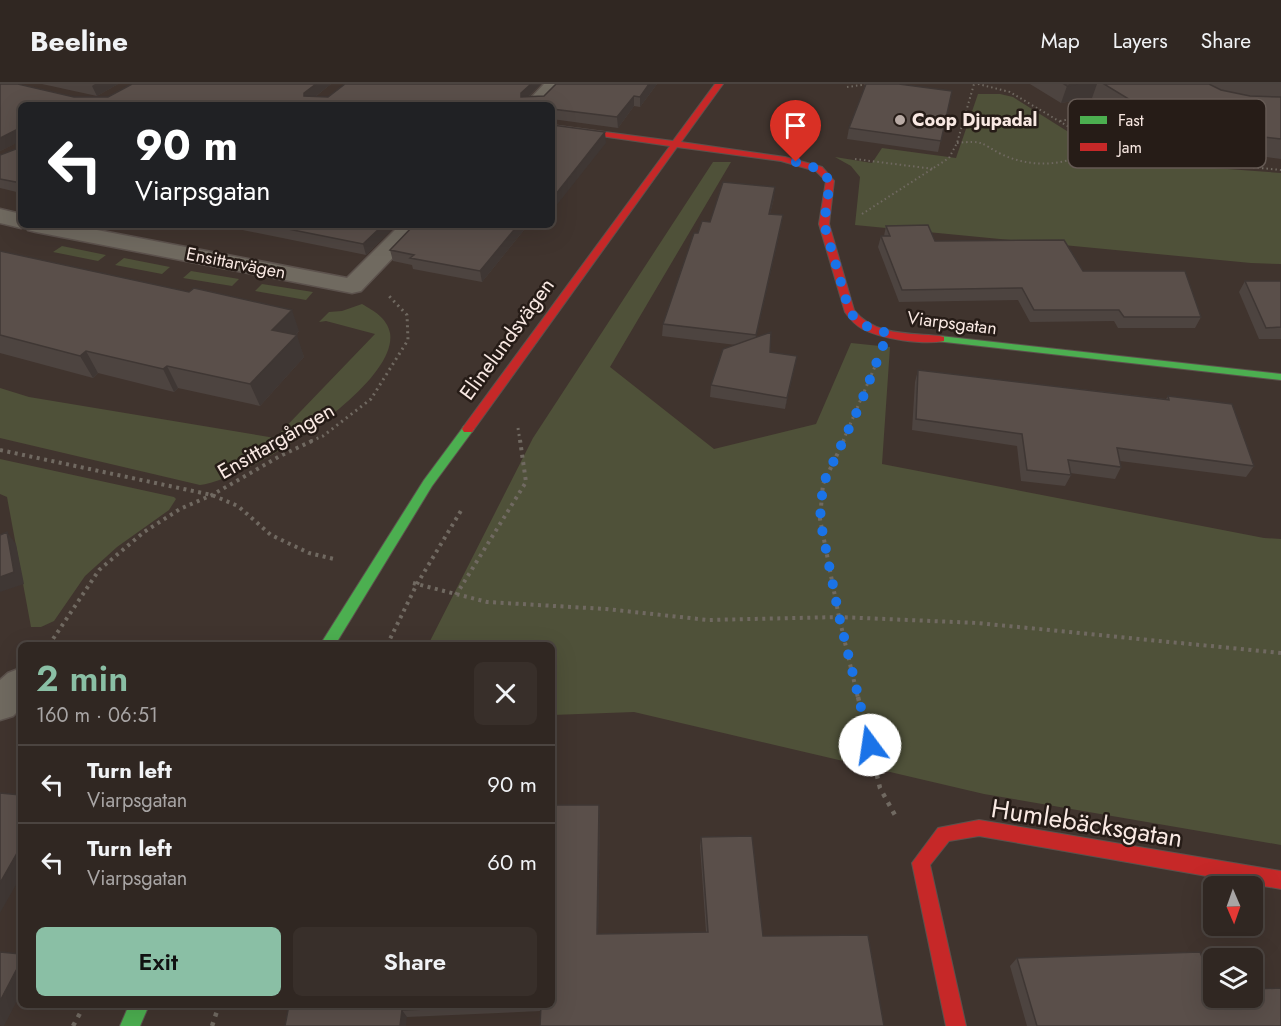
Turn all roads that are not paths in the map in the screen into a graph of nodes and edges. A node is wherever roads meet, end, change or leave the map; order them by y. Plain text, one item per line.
1 (554, 84) edge
2 (719, 84) edge
3 (536, 102) edge
4 (555, 127) edge
5 (676, 143) junction
6 (0, 216) edge
7 (18, 220) edge
8 (52, 228) edge
9 (145, 228) edge
10 (410, 228) edge
11 (126, 242) junction
12 (1281, 377) edge
13 (329, 642) edge
14 (18, 687) edge
15 (0, 704) edge
16 (1281, 880) edge
17 (138, 1008) edge
18 (130, 1026) edge
19 (956, 1026) edge

1 - 3 street
2 - 5 street, Elinelundsvägen
4 - 5 street
5 - 12 street, Viarpsgatan
5 - 13 street, Elinelundsvägen
6 - 7 street
8 - 11 street, Ensittarvägen
9 - 11 street
10 - 11 street, Ensittarvägen
14 - 15 street
16 - 19 street, Humlebäcksgatan
17 - 18 street

